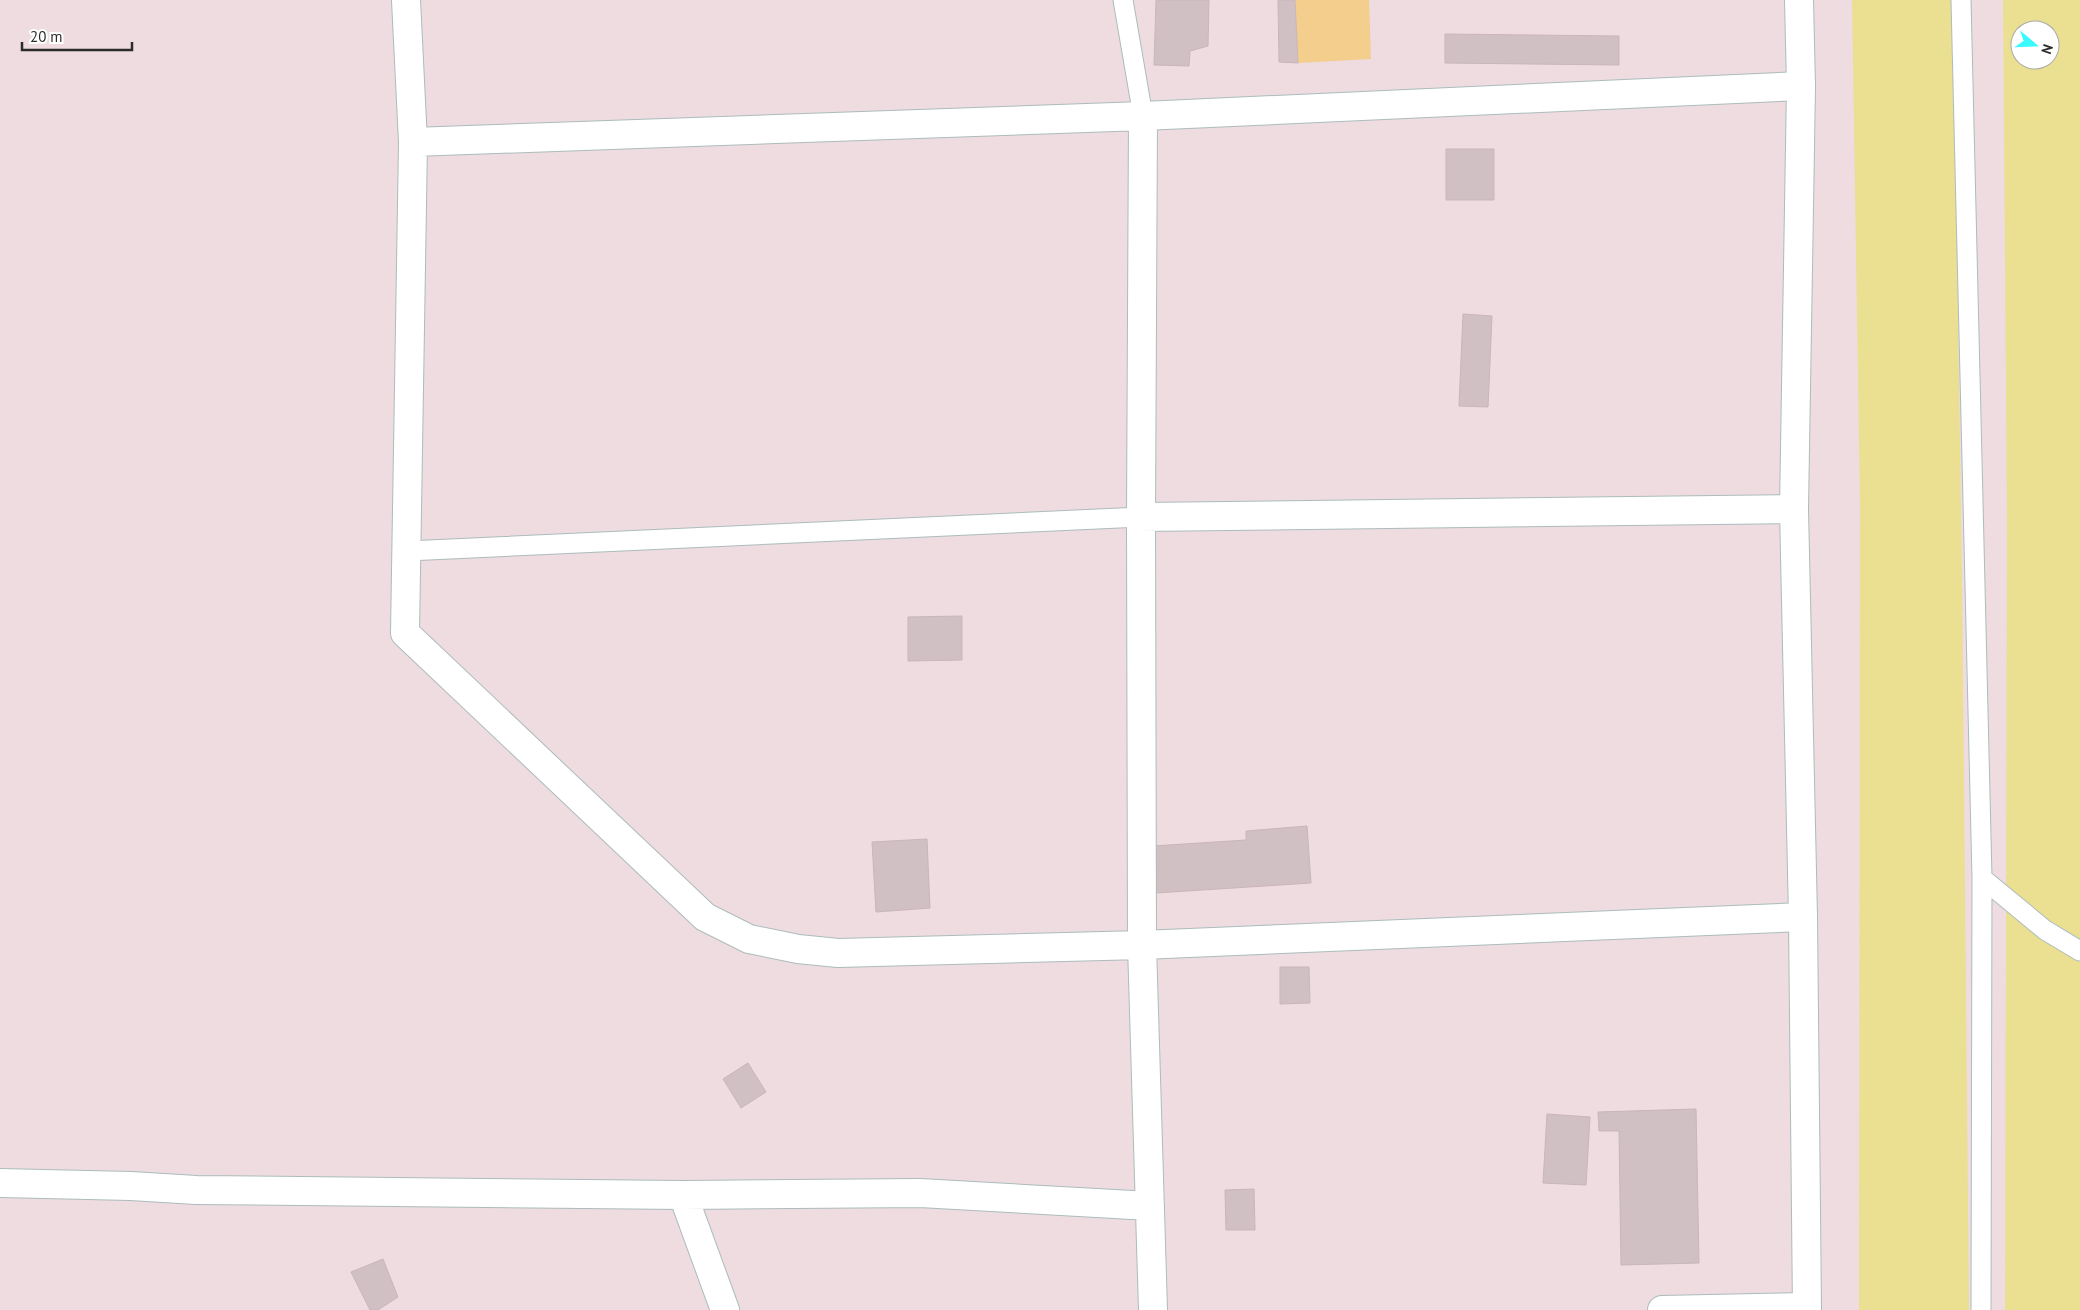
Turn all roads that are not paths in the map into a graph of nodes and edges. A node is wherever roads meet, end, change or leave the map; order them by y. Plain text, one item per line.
1 (406, 0) edge
2 (1123, 0) edge
3 (1799, 0) edge
4 (1961, 0) edge
5 (1801, 86) junction
6 (1143, 116) junction
7 (413, 142) junction
8 (1794, 509) junction
9 (1141, 516) junction
10 (406, 551) junction
11 (1982, 878) junction
12 (1803, 917) junction
13 (1142, 945) junction
14 (2080, 951) edge
15 (0, 1183) edge
16 (683, 1196) junction
17 (1150, 1206) junction
18 (1807, 1308) edge
19 (725, 1310) edge
20 (1152, 1310) edge
21 (1662, 1310) edge
22 (1981, 1310) edge

1 - 7 street
2 - 6 lane
3 - 5 street
4 - 11 lane
5 - 6 street
5 - 8 street
6 - 7 street
6 - 9 street
7 - 10 street
8 - 9 street
8 - 12 street
9 - 10 lane
9 - 13 street
10 - 13 street
11 - 14 lane
11 - 22 lane
12 - 13 street
12 - 18 street
13 - 17 street
15 - 16 street
16 - 17 street
16 - 19 street
17 - 20 street
18 - 21 street

